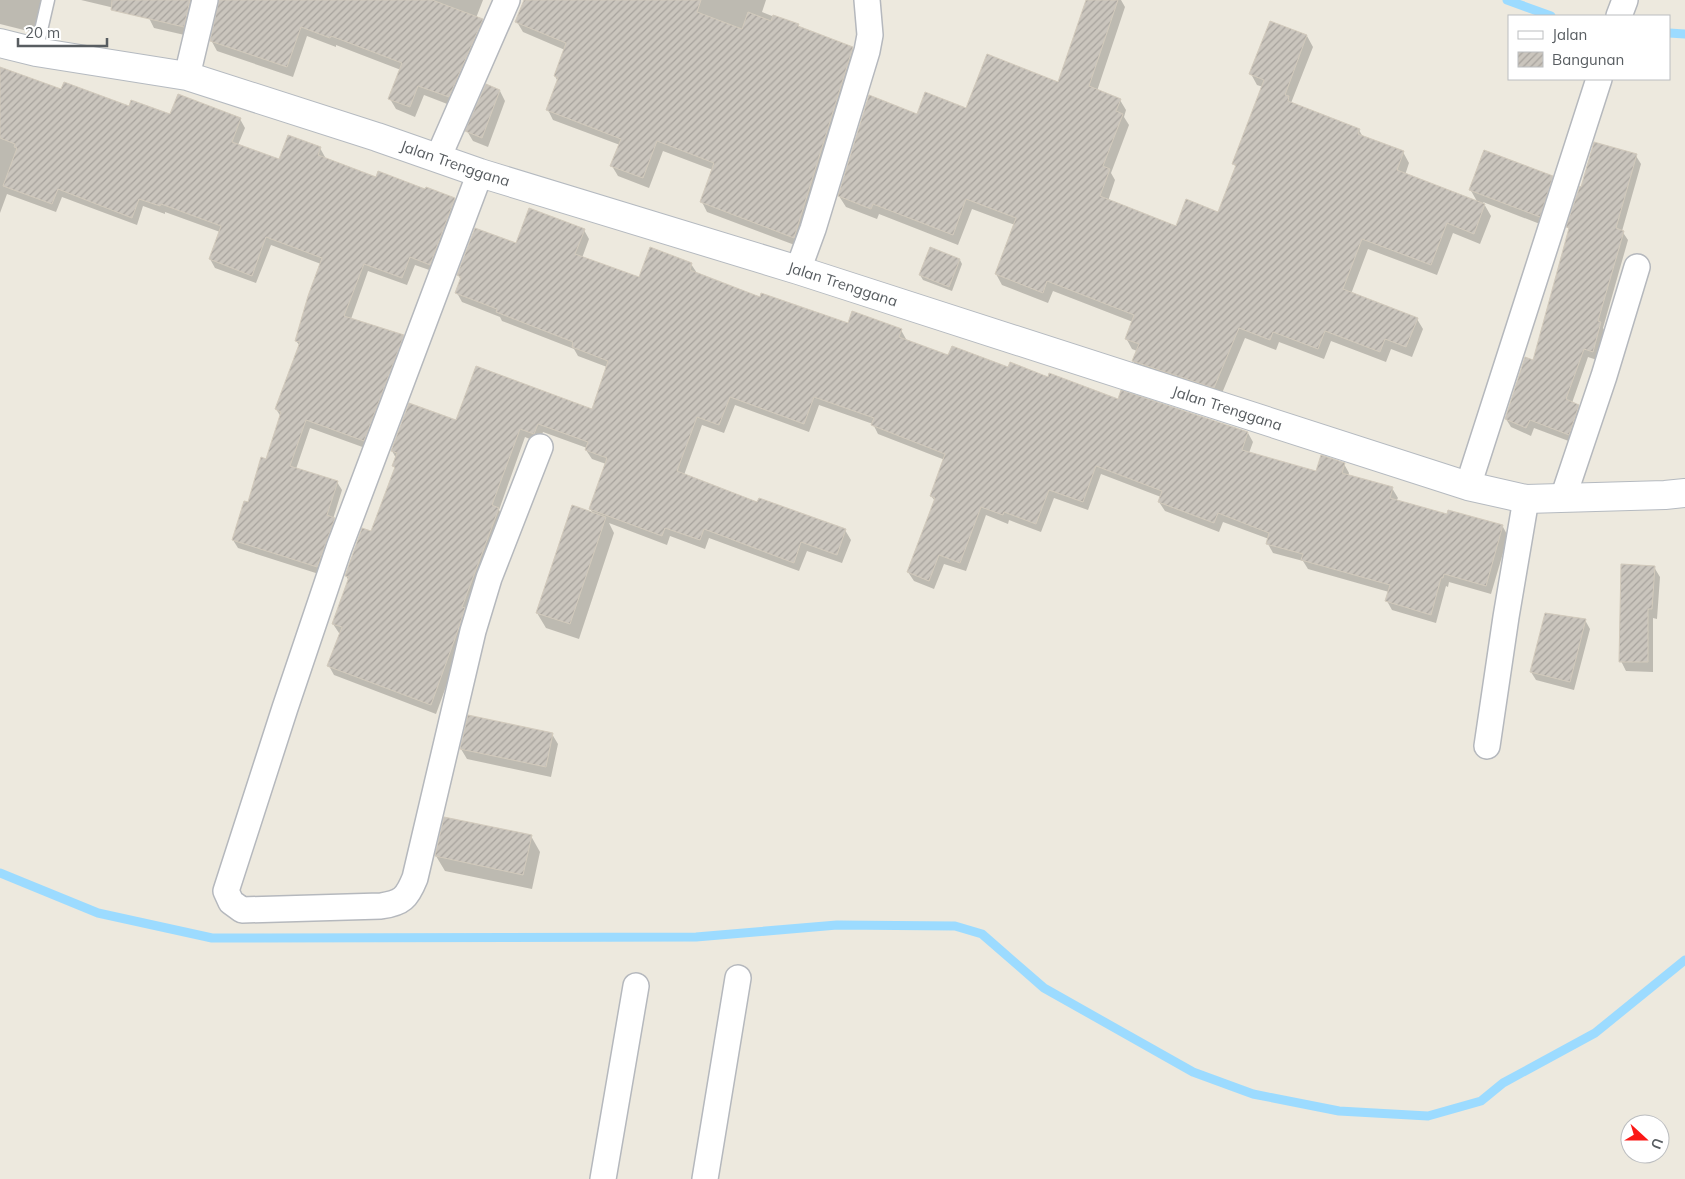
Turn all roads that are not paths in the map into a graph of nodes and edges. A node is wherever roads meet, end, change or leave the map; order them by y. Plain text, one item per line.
1 (48, 0) edge
2 (204, 0) edge
3 (507, 0) edge
4 (867, 0) edge
5 (0, 44) edge
6 (36, 52) junction
7 (187, 76) junction
8 (1599, 80) edge
9 (438, 158) junction
10 (480, 173) junction
11 (1637, 266) dead end
12 (798, 270) junction
13 (540, 447) dead end
14 (1468, 486) junction
15 (1685, 493) edge
16 (1563, 498) junction
17 (1526, 499) junction
18 (1487, 746) dead end
19 (738, 978) dead end
20 (636, 986) dead end
21 (603, 1179) edge
22 (705, 1179) edge

1 - 6 lane
2 - 7 street
3 - 9 street
4 - 12 street
5 - 6 main road, Jalan Trenggana
6 - 7 main road, Jalan Trenggana
7 - 9 main road, Jalan Trenggana
8 - 14 street
9 - 10 main road, Jalan Trenggana
10 - 12 main road, Jalan Trenggana
10 - 13 street
11 - 16 street
12 - 14 main road, Jalan Trenggana
14 - 17 main road, Jalan Trenggana
15 - 16 main road, Jalan Trenggana
16 - 17 main road, Jalan Trenggana
17 - 18 street
19 - 22 street
20 - 21 street

